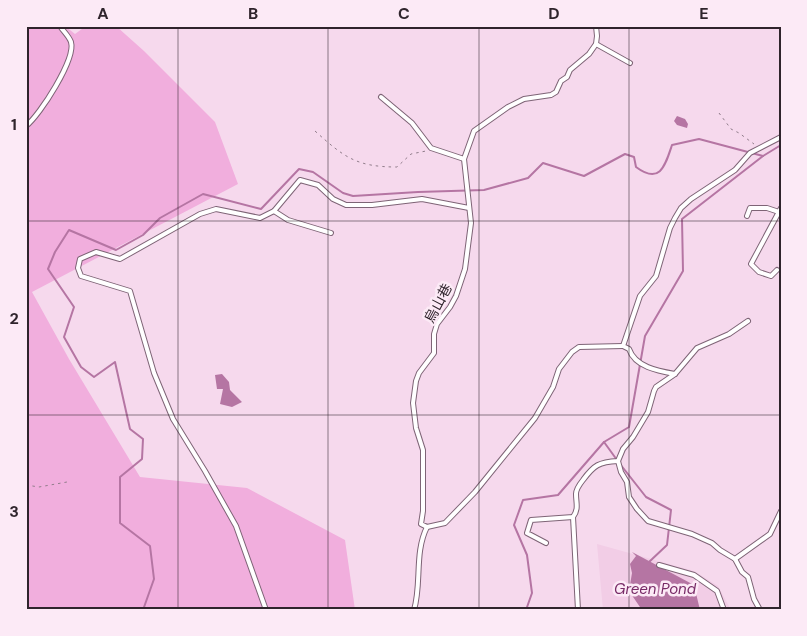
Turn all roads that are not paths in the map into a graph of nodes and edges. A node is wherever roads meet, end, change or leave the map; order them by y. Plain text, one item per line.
1 (60, 26) edge
2 (596, 26) edge
3 (596, 44) junction
4 (630, 63) dead end
5 (381, 97) dead end
6 (26, 126) edge
7 (781, 137) edge
8 (464, 159) junction
9 (469, 208) junction
10 (780, 210) edge
11 (274, 211) junction
12 (747, 216) dead end
13 (331, 233) dead end
14 (777, 270) dead end
15 (748, 322) dead end
16 (623, 346) junction
17 (675, 374) junction
18 (618, 461) junction
19 (781, 511) edge
20 (574, 517) junction
21 (427, 527) junction
22 (546, 543) dead end
23 (735, 559) junction
24 (659, 565) dead end
25 (266, 610) edge
26 (414, 610) edge
27 (578, 610) edge
28 (724, 610) edge
29 (760, 610) edge

1 - 6 lane
2 - 3 lane
3 - 4 lane
3 - 8 lane
5 - 8 lane
7 - 16 lane
8 - 9 lane, 烏山巷
9 - 11 lane
9 - 21 lane, 烏山巷
10 - 12 lane
10 - 14 lane
11 - 13 lane
11 - 25 lane
15 - 17 lane
16 - 17 lane
16 - 21 lane
17 - 18 lane
18 - 20 lane
18 - 23 lane
19 - 23 lane
20 - 22 lane
20 - 27 lane
21 - 26 lane, 烏山巷
23 - 29 lane
24 - 28 lane

